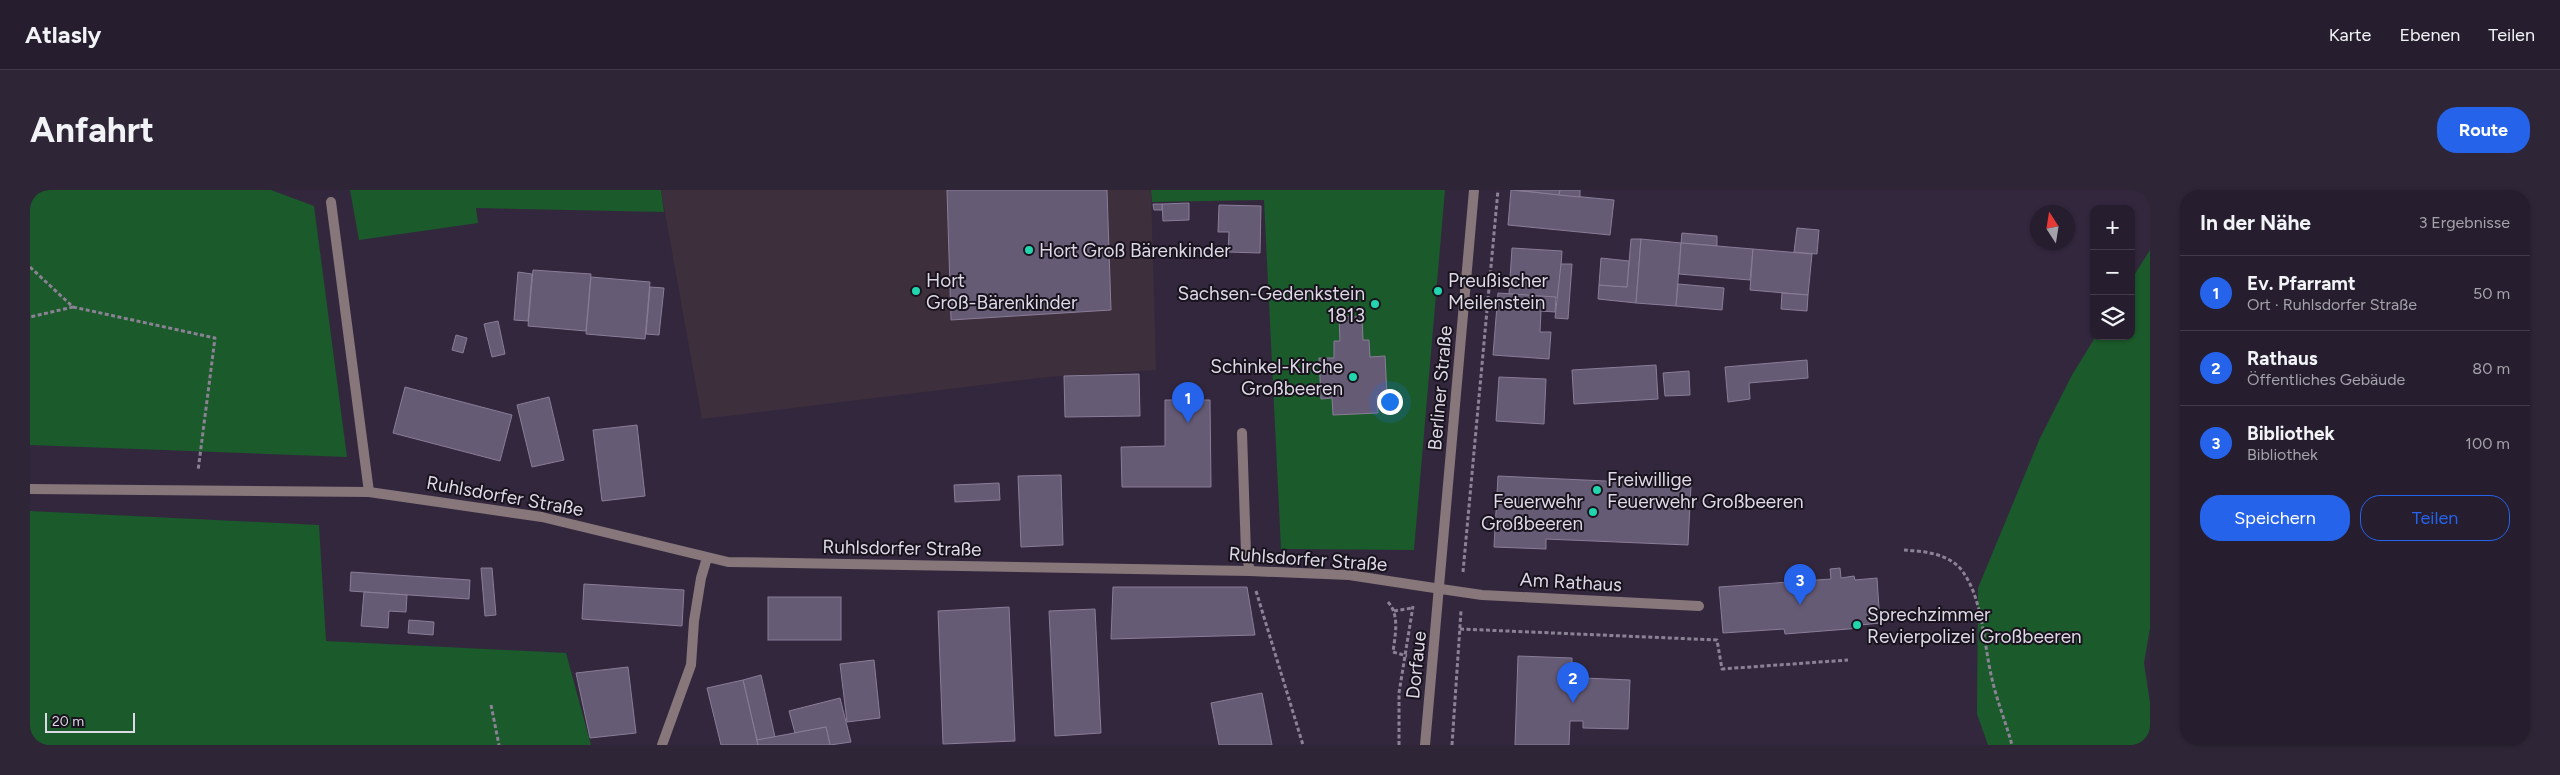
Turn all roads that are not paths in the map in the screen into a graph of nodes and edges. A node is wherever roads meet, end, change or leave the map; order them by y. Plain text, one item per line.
1 (1474, 190) edge
2 (331, 202) dead end
3 (1242, 433) dead end
4 (30, 489) edge
5 (369, 492) junction
6 (707, 558) junction
7 (1250, 571) junction
8 (1441, 589) junction
9 (1699, 606) dead end
10 (662, 745) edge
11 (1425, 745) edge

1 - 8 street, Berliner Straße
2 - 5 street
3 - 7 street
4 - 5 street, Ruhlsdorfer Straße
5 - 6 street, Ruhlsdorfer Straße
6 - 7 street, Ruhlsdorfer Straße
6 - 10 street
7 - 8 street, Ruhlsdorfer Straße
8 - 9 street, Am Rathaus
8 - 11 street, Dorfaue

